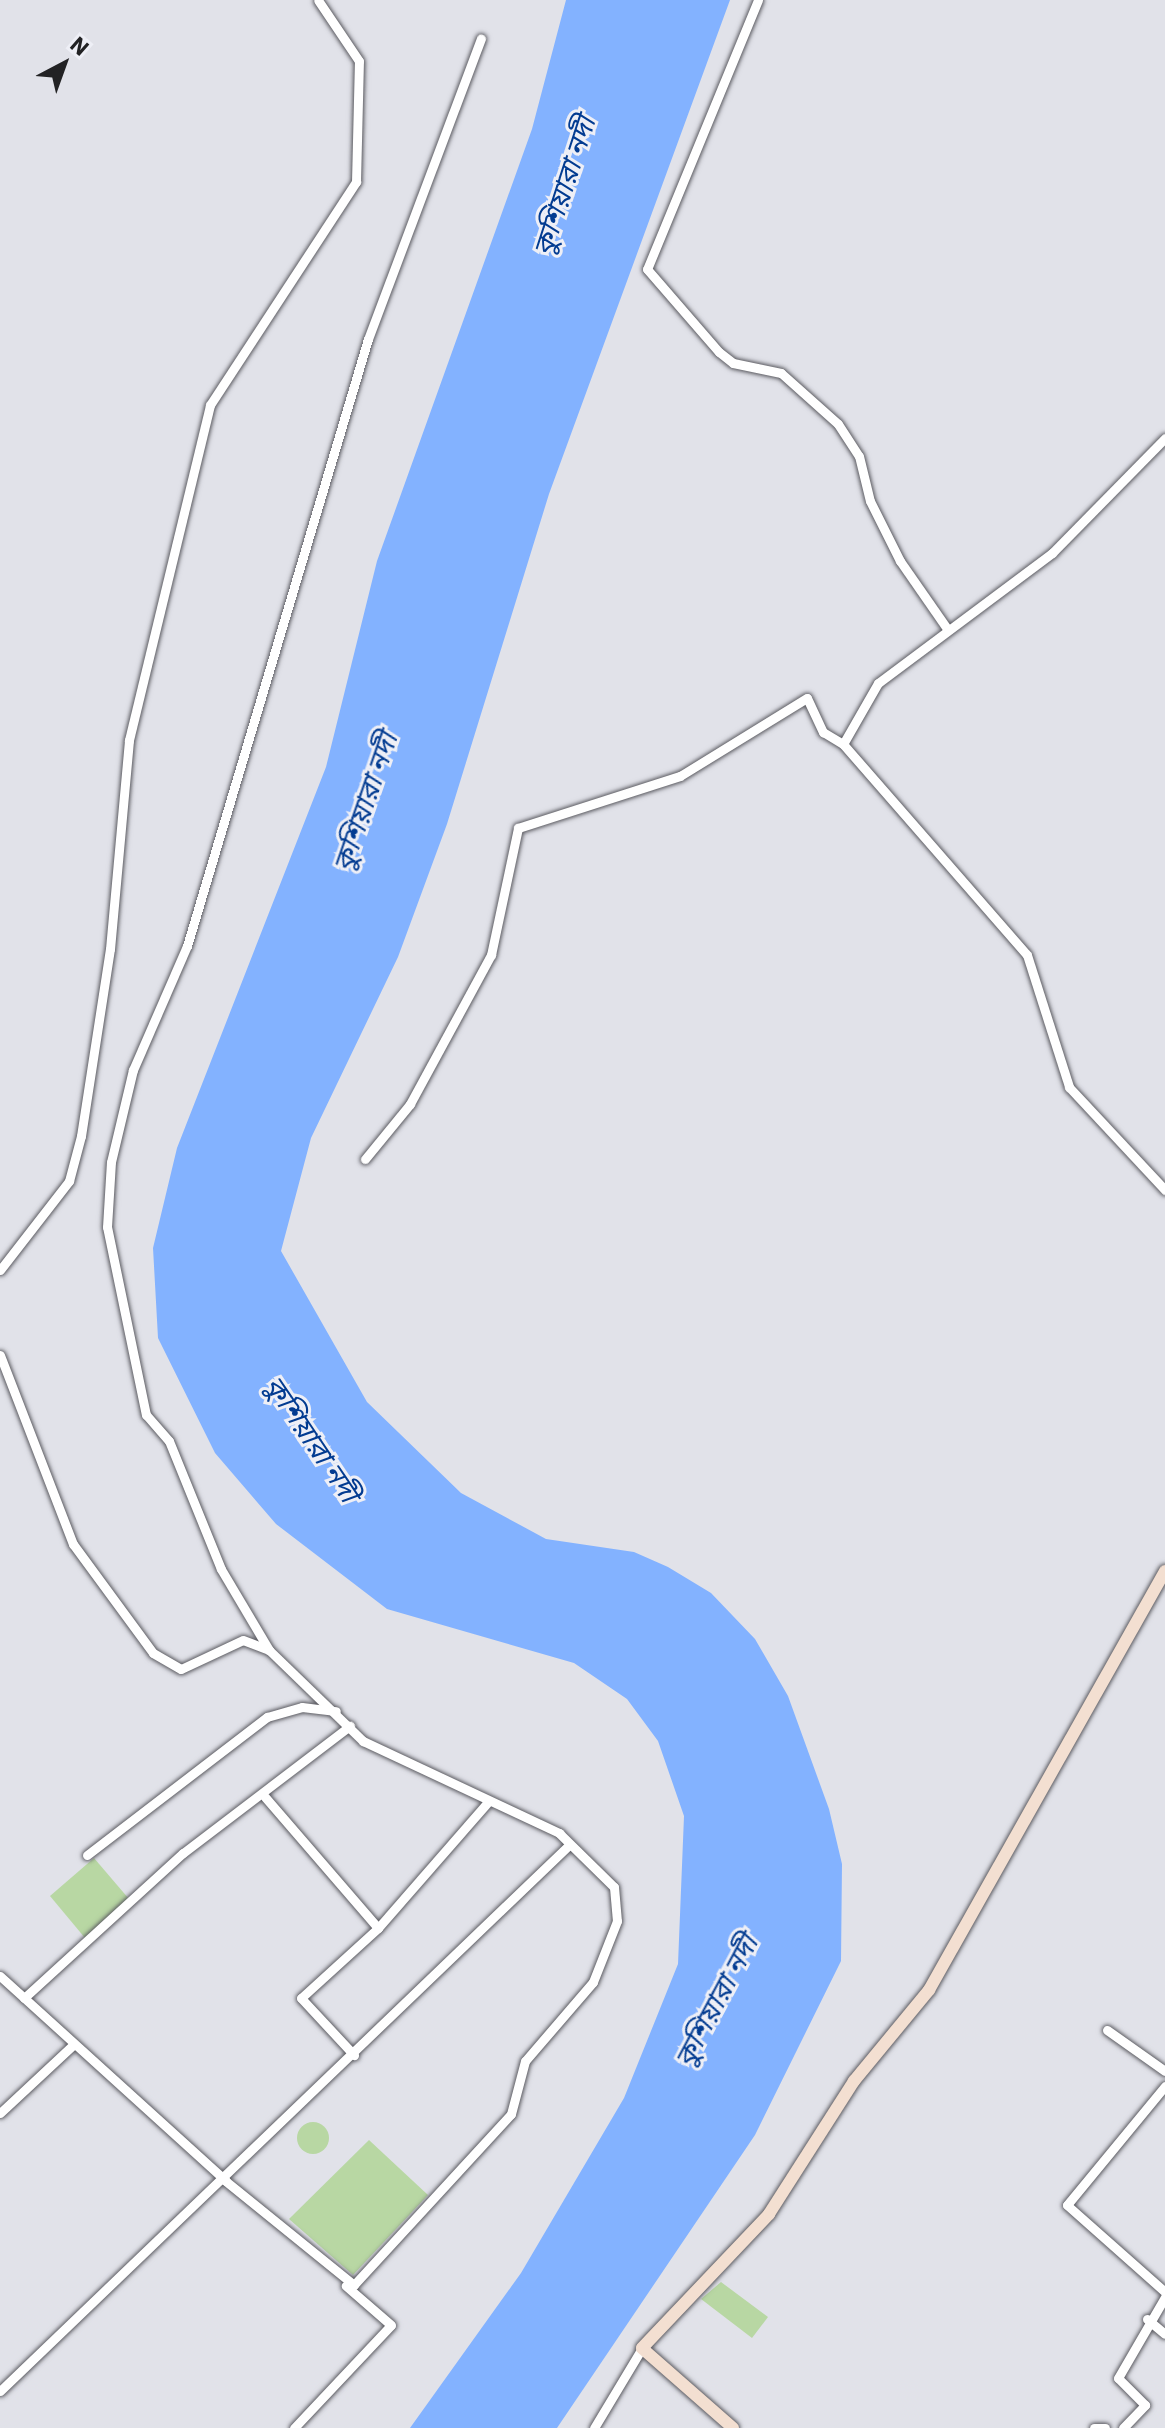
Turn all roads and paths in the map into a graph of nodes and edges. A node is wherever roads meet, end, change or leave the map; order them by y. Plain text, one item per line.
1 (318, 0) edge
2 (758, 0) edge
3 (481, 39) dead end
4 (1165, 438) edge
5 (948, 630) junction
6 (843, 744) junction
7 (365, 1159) dead end
8 (1165, 1190) edge
9 (0, 1270) edge
10 (0, 1355) edge
11 (1165, 1571) edge
12 (269, 1650) junction
13 (336, 1711) junction
14 (350, 1726) junction
15 (265, 1797) junction
16 (487, 1803) junction
17 (569, 1845) junction
18 (87, 1855) dead end
19 (378, 1928) junction
20 (0, 1976) edge
21 (24, 1998) junction
22 (1107, 2030) dead end
23 (74, 2044) junction
24 (354, 2055) junction
25 (1165, 2071) edge
26 (1165, 2086) edge
27 (0, 2113) edge
28 (222, 2178) junction
29 (1165, 2294) edge
30 (1147, 2319) junction
31 (1165, 2334) edge
32 (642, 2348) junction
33 (0, 2391) edge
34 (294, 2428) edge
35 (594, 2428) edge
36 (733, 2428) edge
37 (1094, 2428) edge
38 (1105, 2428) edge
39 (1123, 2428) edge

1 - 9 street
2 - 5 street
3 - 12 street
4 - 5 street
5 - 6 street
6 - 7 street
6 - 8 street
10 - 12 street
11 - 32 street
12 - 13 street
13 - 14 street
13 - 18 street
14 - 15 street
14 - 16 street
15 - 19 street
15 - 21 street
16 - 17 street
16 - 19 street
17 - 24 street
17 - 28 street
19 - 24 street
20 - 21 street
21 - 23 street
22 - 25 street
23 - 27 street
23 - 28 street
24 - 28 street
26 - 29 street
28 - 33 street
28 - 34 street
29 - 30 street
30 - 31 street
30 - 39 street
32 - 35 street
32 - 36 street
37 - 38 street

